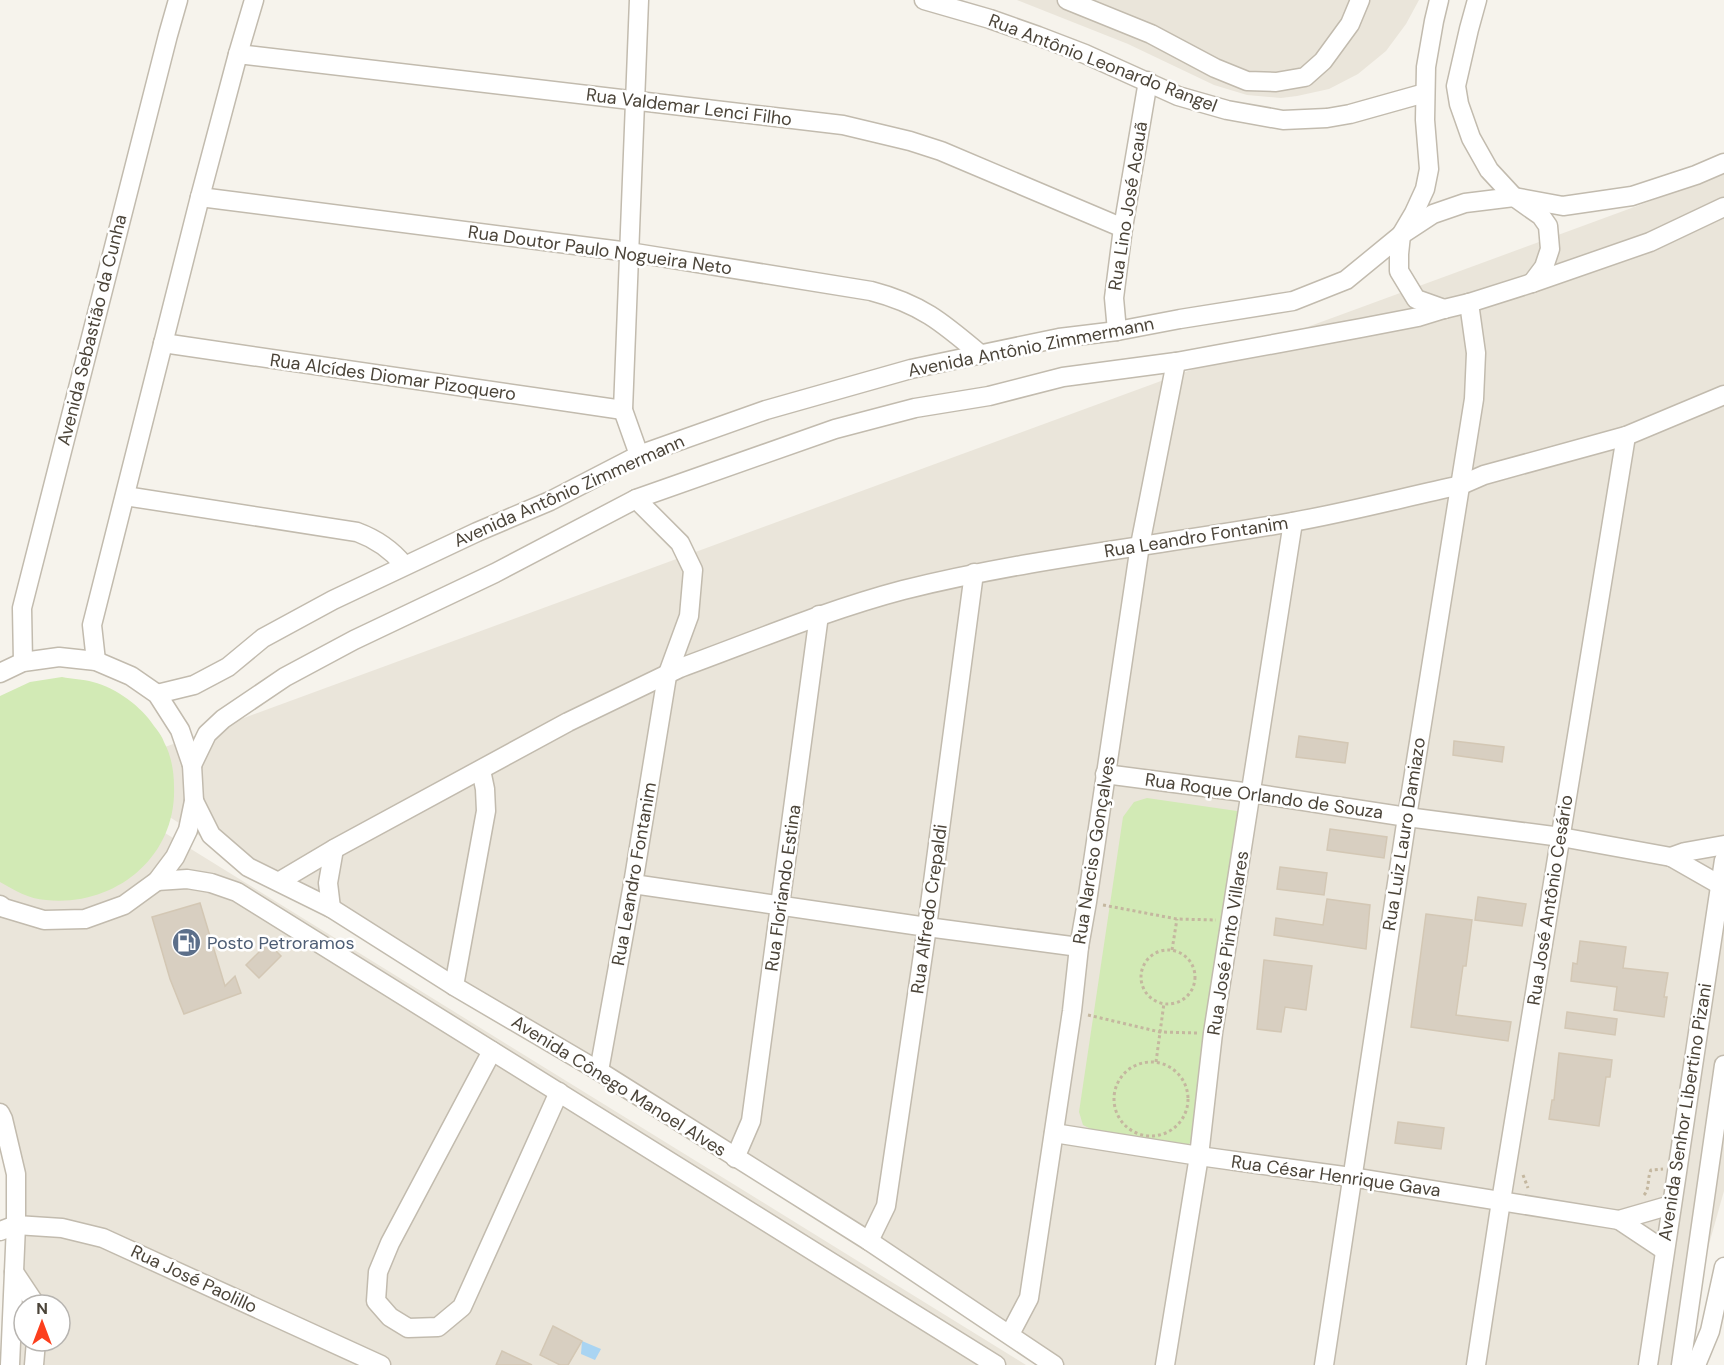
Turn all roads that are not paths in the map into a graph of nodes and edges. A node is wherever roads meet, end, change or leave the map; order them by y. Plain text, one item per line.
1 (178, 0) edge
2 (254, 0) edge
3 (639, 0) edge
4 (924, 0) edge
5 (1067, 0) edge
6 (1360, 0) edge
7 (1439, 0) edge
8 (1477, 0) edge
9 (238, 54) junction
10 (1148, 81) junction
11 (1425, 93) junction
12 (635, 101) junction
13 (1724, 163) edge
14 (200, 197) junction
15 (1514, 197) junction
16 (1724, 207) edge
17 (1123, 228) junction
18 (1401, 235) junction
19 (629, 252) junction
20 (1532, 283) junction
21 (1469, 303) junction
22 (1444, 309) junction
23 (1117, 331) junction
24 (163, 343) junction
25 (981, 355) junction
26 (1176, 362) junction
27 (1724, 395) edge
28 (623, 410) junction
29 (1626, 436) junction
30 (639, 455) junction
31 (1461, 485) junction
32 (125, 496) junction
33 (636, 499) junction
34 (1293, 522) junction
35 (1140, 545) junction
36 (404, 565) junction
37 (974, 573) junction
38 (819, 615) junction
39 (96, 661) junction
40 (23, 662) junction
41 (0, 673) edge
42 (667, 676) junction
43 (157, 694) junction
44 (192, 765) junction
45 (481, 770) junction
46 (1105, 774) junction
47 (1251, 793) junction
48 (194, 801) junction
49 (1407, 817) junction
50 (1561, 837) junction
51 (1724, 845) edge
52 (334, 849) junction
53 (1671, 857) junction
54 (1724, 860) edge
55 (157, 881) junction
56 (280, 881) junction
57 (633, 884) junction
58 (1720, 885) junction
59 (0, 905) edge
60 (781, 905) junction
61 (331, 908) junction
62 (927, 927) junction
63 (1079, 947) junction
64 (454, 986) junction
65 (492, 1051) junction
66 (1724, 1065) edge
67 (599, 1071) junction
68 (559, 1092) junction
69 (0, 1113) edge
70 (1054, 1133) junction
71 (1199, 1156) junction
72 (735, 1158) junction
73 (1351, 1177) junction
74 (1501, 1201) junction
75 (1671, 1205) junction
76 (1619, 1220) junction
77 (8, 1228) edge
78 (869, 1241) junction
79 (1664, 1250) junction
80 (1724, 1267) edge
81 (14, 1272) junction
82 (28, 1293) edge
83 (1010, 1334) junction
84 (10, 1365) edge
85 (381, 1365) edge
86 (996, 1365) edge
87 (1054, 1365) edge
88 (1165, 1365) edge
89 (1323, 1365) edge
90 (1476, 1365) edge
91 (1648, 1365) edge
92 (1681, 1365) edge
93 (1696, 1365) edge

1 - 40 street, Avenida Sebastião da Cunha
2 - 9 street
3 - 12 street
4 - 10 street, Rua Antônio Leonardo Rangel
5 - 6 street
7 - 11 street
8 - 15 street
9 - 12 street, Rua Valdemar Lenci Filho
9 - 14 street
10 - 11 street, Rua Antônio Leonardo Rangel
10 - 17 street, Rua Lino José Acauã
11 - 18 street
12 - 17 street, Rua Valdemar Lenci Filho
12 - 19 street
13 - 15 street, Avenida Antônio Zimmermann
14 - 19 street, Rua Doutor Paulo Nogueira Neto
14 - 24 street
15 - 18 street, Avenida Antônio Zimmermann
15 - 20 street
16 - 20 street, Avenida Antônio Zimmermann
17 - 23 street, Rua Lino José Acauã
18 - 22 street
18 - 23 street, Avenida Antônio Zimmermann
19 - 25 street, Rua Doutor Paulo Nogueira Neto
19 - 28 street
20 - 21 street, Avenida Antônio Zimmermann
21 - 22 street, Avenida Antônio Zimmermann
21 - 31 street, Rua Luiz Lauro Damiazo
22 - 26 street, Avenida Antônio Zimmermann
23 - 25 street, Avenida Antônio Zimmermann
24 - 28 street, Rua Alcídes Diomar Pizoquero
24 - 32 street
25 - 30 street, Avenida Antônio Zimmermann
26 - 33 street, Avenida Antônio Zimmermann
26 - 35 street, Rua Narciso Gonçalves
27 - 29 street, Rua Leandro Fontanim
28 - 30 street
29 - 31 street, Rua Leandro Fontanim
29 - 50 street, Rua José Antônio Cesário
30 - 36 street, Avenida Antônio Zimmermann
31 - 34 street, Rua Leandro Fontanim
31 - 49 street, Rua Luiz Lauro Damiazo
32 - 36 street
32 - 39 street
33 - 42 street, Rua Leandro Fontanim
33 - 44 street, Avenida Antônio Zimmermann
34 - 35 street, Rua Leandro Fontanim
34 - 47 street, Rua José Pinto Villares
35 - 37 street, Rua Leandro Fontanim
35 - 46 street, Rua Narciso Gonçalves
36 - 43 street, Avenida Antônio Zimmermann
37 - 38 street, Rua Leandro Fontanim
37 - 62 street, Rua Alfredo Crepaldi
38 - 42 street, Rua Leandro Fontanim
38 - 60 street, Rua Floriando Estina
39 - 40 street
39 - 43 street
40 - 41 street
42 - 45 street, Rua Leandro Fontanim
42 - 57 street, Rua Leandro Fontanim
43 - 44 street
44 - 48 street
45 - 52 street, Rua Leandro Fontanim
45 - 64 street
46 - 47 street, Rua Roque Orlando de Souza
46 - 63 street, Rua Narciso Gonçalves
47 - 49 street, Rua Roque Orlando de Souza
47 - 71 street, Rua José Pinto Villares
48 - 55 street
48 - 56 street, Avenida Cônego Manoel Alves
49 - 50 street, Rua Roque Orlando de Souza
49 - 73 street, Rua Luiz Lauro Damiazo
50 - 53 street, Rua Roque Orlando de Souza
50 - 74 street, Rua José Antônio Cesário
51 - 53 street, Rua Roque Orlando de Souza
52 - 56 street, Rua Leandro Fontanim
52 - 61 street
53 - 58 street, Rua Roque Orlando de Souza
54 - 58 street, Avenida Senhor Libertino Pizani
55 - 59 street
55 - 65 street, Avenida Cônego Manoel Alves
56 - 61 street, Avenida Cônego Manoel Alves
57 - 60 street
57 - 67 street, Rua Leandro Fontanim
58 - 75 street, Avenida Senhor Libertino Pizani
60 - 62 street
60 - 72 street, Rua Floriando Estina
61 - 64 street, Avenida Cônego Manoel Alves
62 - 63 street
62 - 78 street, Rua Alfredo Crepaldi
63 - 70 street, Rua Narciso Gonçalves
64 - 67 street, Avenida Cônego Manoel Alves
65 - 68 street, Avenida Cônego Manoel Alves
65 - 68 street
66 - 92 street, Avenida Senhor Libertino Pizani
67 - 72 street, Avenida Cônego Manoel Alves
68 - 86 street, Avenida Cônego Manoel Alves
69 - 77 street
70 - 71 street, Rua César Henrique Gava
70 - 83 street, Rua Narciso Gonçalves
71 - 73 street, Rua César Henrique Gava
71 - 88 street, Rua José Pinto Villares
72 - 78 street, Avenida Cônego Manoel Alves
73 - 74 street, Rua César Henrique Gava
73 - 89 street, Rua Luiz Lauro Damiazo
74 - 76 street, Rua César Henrique Gava
74 - 90 street, Rua José Antônio Cesário
75 - 76 street, Rua César Henrique Gava
75 - 79 street, Avenida Senhor Libertino Pizani
76 - 79 street, Rua César Henrique Gava
77 - 81 street
77 - 85 street, Rua José Paolillo
78 - 83 street, Avenida Cônego Manoel Alves
79 - 91 street, Avenida Senhor Libertino Pizani
80 - 93 street
81 - 82 street
81 - 84 street
83 - 87 street, Avenida Cônego Manoel Alves

